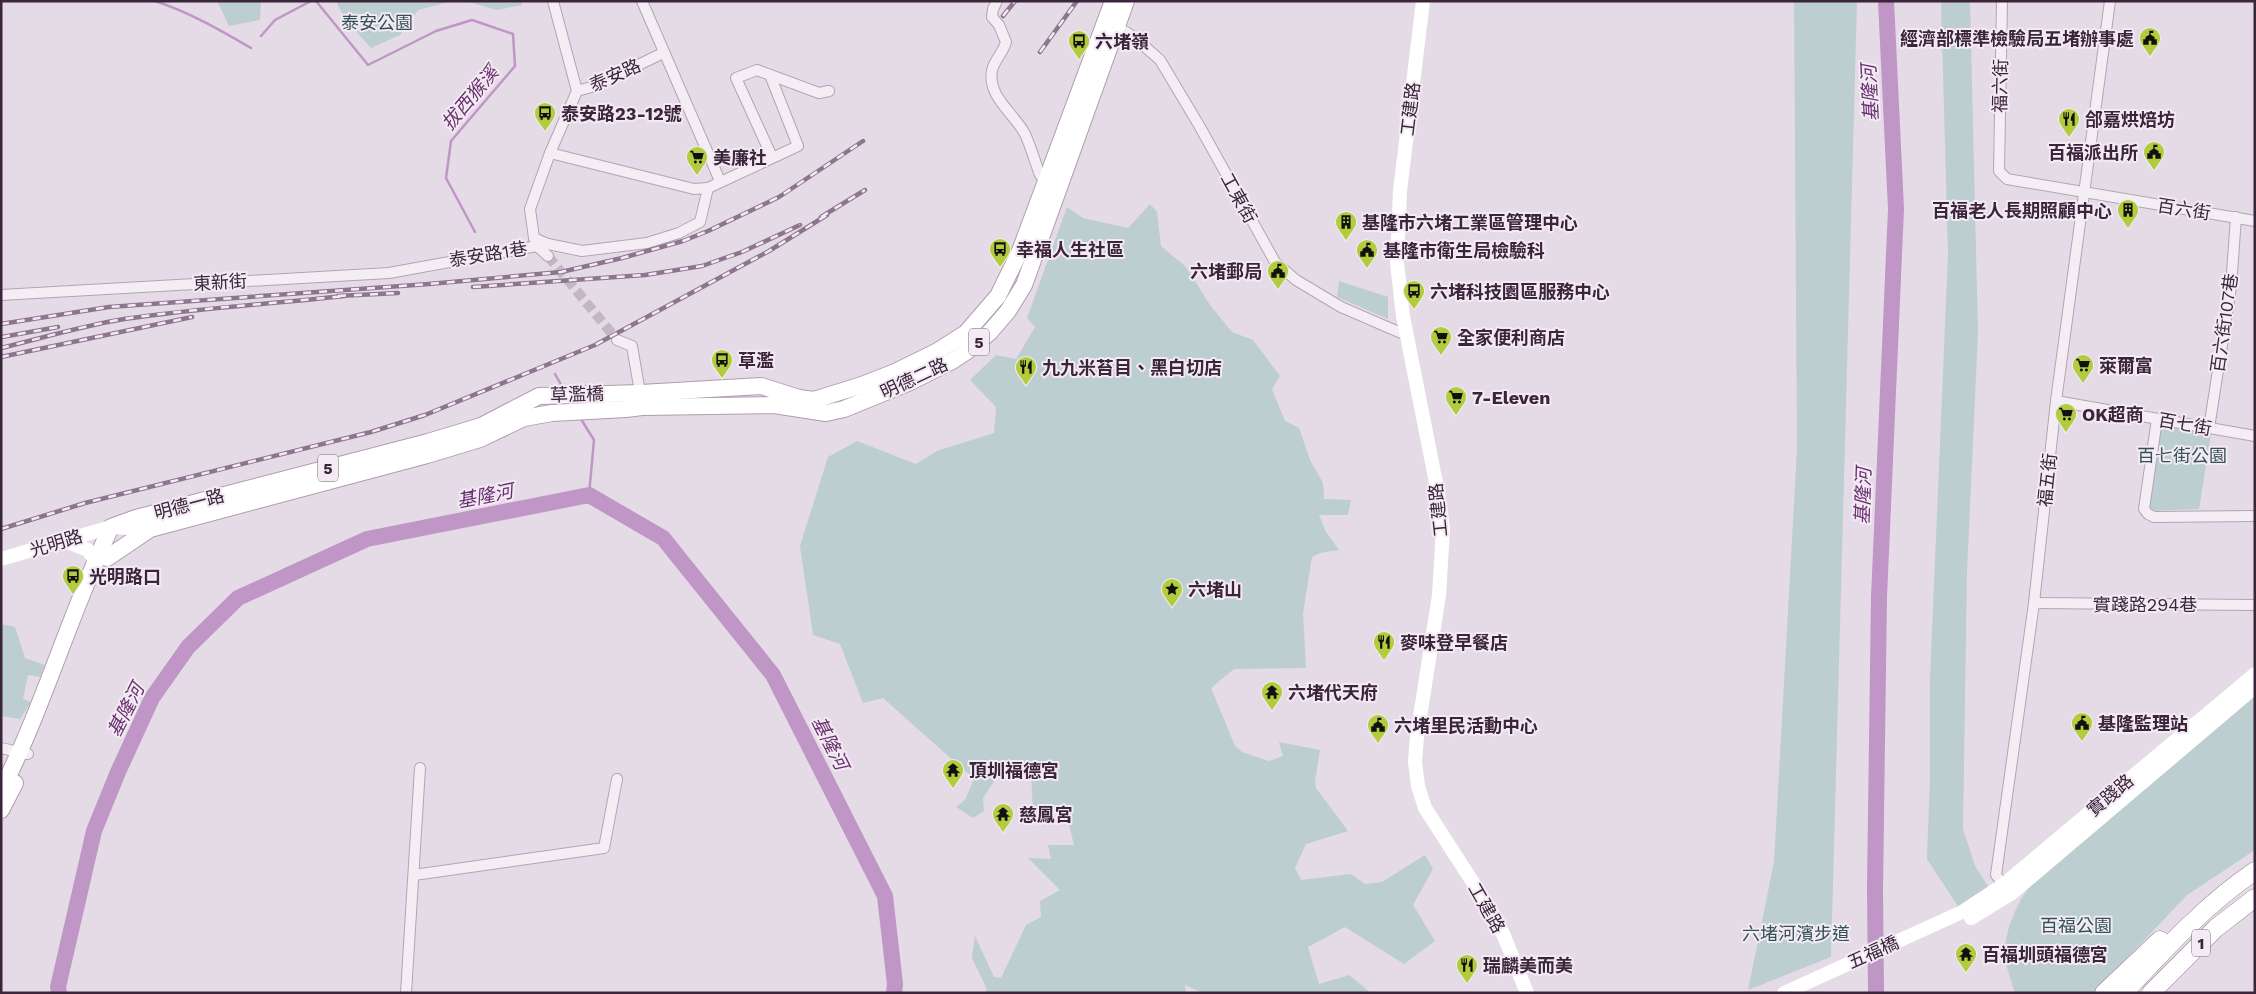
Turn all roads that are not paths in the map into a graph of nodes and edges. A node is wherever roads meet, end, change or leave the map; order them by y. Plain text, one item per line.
1 (553, 1) edge
2 (642, 1) edge
3 (997, 1) edge
4 (1113, 1) edge
5 (1126, 1) edge
6 (1423, 1) edge
7 (2002, 1) edge
8 (2110, 1) edge
9 (1111, 23) junction
10 (663, 53) junction
11 (770, 75) junction
12 (577, 91) junction
13 (829, 91) dead end
14 (550, 153) junction
15 (772, 157) junction
16 (1999, 171) joint
17 (1040, 175) dead end
18 (720, 181) junction
19 (708, 188) junction
20 (2083, 192) junction
21 (2236, 218) junction
22 (2255, 221) edge
23 (535, 242) junction
24 (548, 256) tunnel mouth
25 (439, 262) joint
26 (1, 294) edge
27 (1408, 336) junction
28 (618, 340) tunnel mouth
29 (615, 392) joint
30 (539, 396) joint
31 (641, 400) junction
32 (2056, 401) junction
33 (622, 410) joint
34 (552, 413) joint
35 (2157, 419) junction
36 (2209, 428) junction
37 (2255, 436) edge
38 (2255, 516) edge
39 (111, 527) junction
40 (150, 529) junction
41 (63, 540) junction
42 (1, 559) edge
43 (101, 559) junction
44 (2034, 603) junction
45 (2255, 605) edge
46 (2255, 674) edge
47 (2255, 687) edge
48 (1, 748) edge
49 (25, 753) junction
50 (420, 768) dead end
51 (617, 779) dead end
52 (1, 791) edge
53 (1, 810) edge
54 (2255, 871) edge
55 (414, 875) junction
56 (2007, 889) junction
57 (2222, 898) junction
58 (2255, 898) edge
59 (1965, 916) junction
60 (406, 993) edge
61 (1527, 993) edge
62 (1784, 993) edge
63 (1807, 993) edge
64 (2104, 993) edge
65 (2124, 993) edge
66 (2151, 993) edge

1 - 12 street
2 - 10 street, 泰安路
3 - 17 street
4 - 9 main road, 明德二路 / 5
5 - 9 main road, 明德二路 / 5
6 - 27 street, 工建路
7 - 16 street, 福六街
8 - 20 street, 福五街
9 - 27 street, 工東街
9 - 31 main road, 明德二路 / 5
10 - 12 street, 泰安路
10 - 18 street
11 - 13 street
11 - 15 street
11 - 15 street
12 - 14 street, 泰安路
14 - 19 street
14 - 23 street, 泰安路
15 - 18 street
16 - 20 street, 百六街
18 - 19 street
19 - 23 street
20 - 21 street, 百六街
20 - 32 street, 福五街
21 - 22 street, 百六街
21 - 36 street, 百六街107巷
23 - 24 street
23 - 25 street, 泰安路1巷
25 - 26 street, 東新街
27 - 61 street, 工建路
28 - 31 street
29 - 30 main road, 草濫橋 / 5
29 - 31 main road, 明德二路 / 5
30 - 39 main road, 明德一路 / 5
31 - 33 main road, 明德二路 / 5
32 - 35 street, 百七街
32 - 44 street, 福五街
33 - 34 main road, 草濫橋 / 5
34 - 40 main road, 明德一路 / 5
35 - 36 street, 百七街
35 - 38 street
36 - 37 street, 百七街
39 - 40 street, 光明路
39 - 41 street, 光明路
39 - 43 main road
40 - 43 main road, 明德一路
41 - 42 street, 光明路
41 - 43 street
43 - 49 main road
44 - 45 street, 實踐路294巷
44 - 56 street, 福五街
46 - 56 street, 實踐路
47 - 56 street, 實踐路
48 - 49 street
49 - 52 main road
49 - 53 main road
50 - 55 street
51 - 55 street
54 - 57 highway, 1
55 - 60 street
56 - 59 street, 實踐路
57 - 64 highway
57 - 65 highway, 1
58 - 66 highway, 1
59 - 62 street, 五福橋
59 - 63 street, 五福橋

